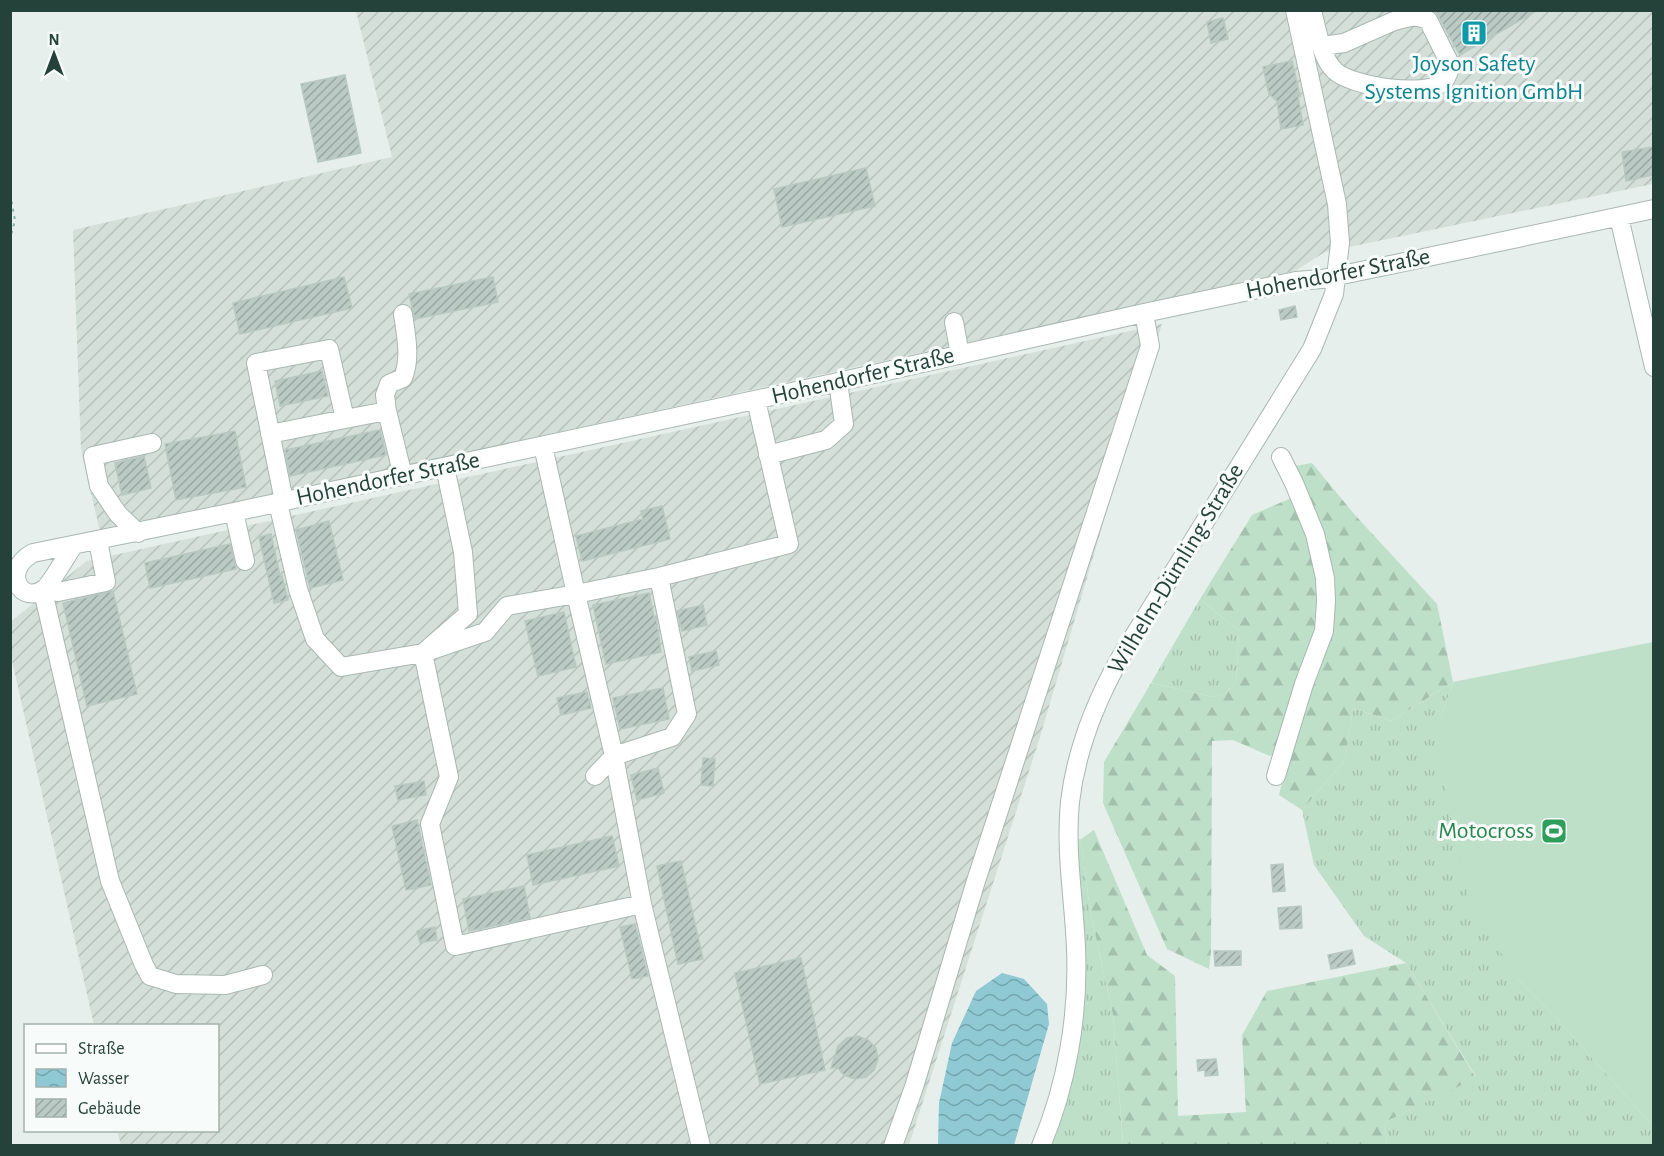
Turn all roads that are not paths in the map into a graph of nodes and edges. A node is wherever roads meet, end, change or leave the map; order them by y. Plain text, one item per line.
1 (1295, 10) edge
2 (1313, 10) edge
3 (1322, 46) junction
4 (1653, 209) edge
5 (1619, 216) junction
6 (1338, 275) junction
7 (1144, 313) junction
8 (403, 314) dead end
9 (954, 322) dead end
10 (960, 355) junction
11 (1653, 367) edge
12 (838, 382) junction
13 (756, 400) junction
14 (387, 411) junction
15 (345, 419) junction
16 (270, 434) junction
17 (152, 443) dead end
18 (543, 446) junction
19 (768, 455) junction
20 (1281, 457) dead end
21 (445, 467) junction
22 (403, 476) junction
23 (281, 502) junction
24 (234, 512) junction
25 (138, 533) junction
26 (98, 541) junction
27 (73, 546) junction
28 (245, 561) dead end
29 (659, 577) junction
30 (46, 587) junction
31 (576, 594) junction
32 (423, 653) junction
33 (614, 756) junction
34 (596, 776) dead end
35 (1276, 776) dead end
36 (642, 904) junction
37 (263, 975) dead end
38 (701, 1146) edge
39 (893, 1146) edge
40 (1041, 1146) edge

1 - 6 street, Wilhelm-Dümling-Straße
2 - 3 street
3 - 3 street
4 - 5 street, Hohendorfer Straße
5 - 6 street, Hohendorfer Straße
5 - 11 street
6 - 7 street, Hohendorfer Straße
6 - 40 street, Wilhelm-Dümling-Straße
7 - 10 street, Hohendorfer Straße
7 - 39 street
8 - 14 street
9 - 10 street
10 - 12 street, Hohendorfer Straße
12 - 13 street, Hohendorfer Straße
12 - 19 street
13 - 18 street, Hohendorfer Straße
13 - 19 street
14 - 15 street
14 - 22 street
15 - 16 street
15 - 16 street
16 - 23 street
17 - 25 street
18 - 21 street, Hohendorfer Straße
18 - 31 street
19 - 29 street
20 - 35 street
21 - 22 street, Hohendorfer Straße
21 - 32 street
22 - 23 street, Hohendorfer Straße
23 - 24 street, Hohendorfer Straße
23 - 32 street
24 - 25 street, Hohendorfer Straße
24 - 28 street
25 - 26 street, Hohendorfer Straße
26 - 27 street, Hohendorfer Straße
26 - 30 street
27 - 30 street
27 - 30 street, Hohendorfer Straße
29 - 31 street
29 - 33 street
30 - 37 street
31 - 32 street
31 - 33 street
32 - 36 street
33 - 34 street
33 - 36 street
36 - 38 street

